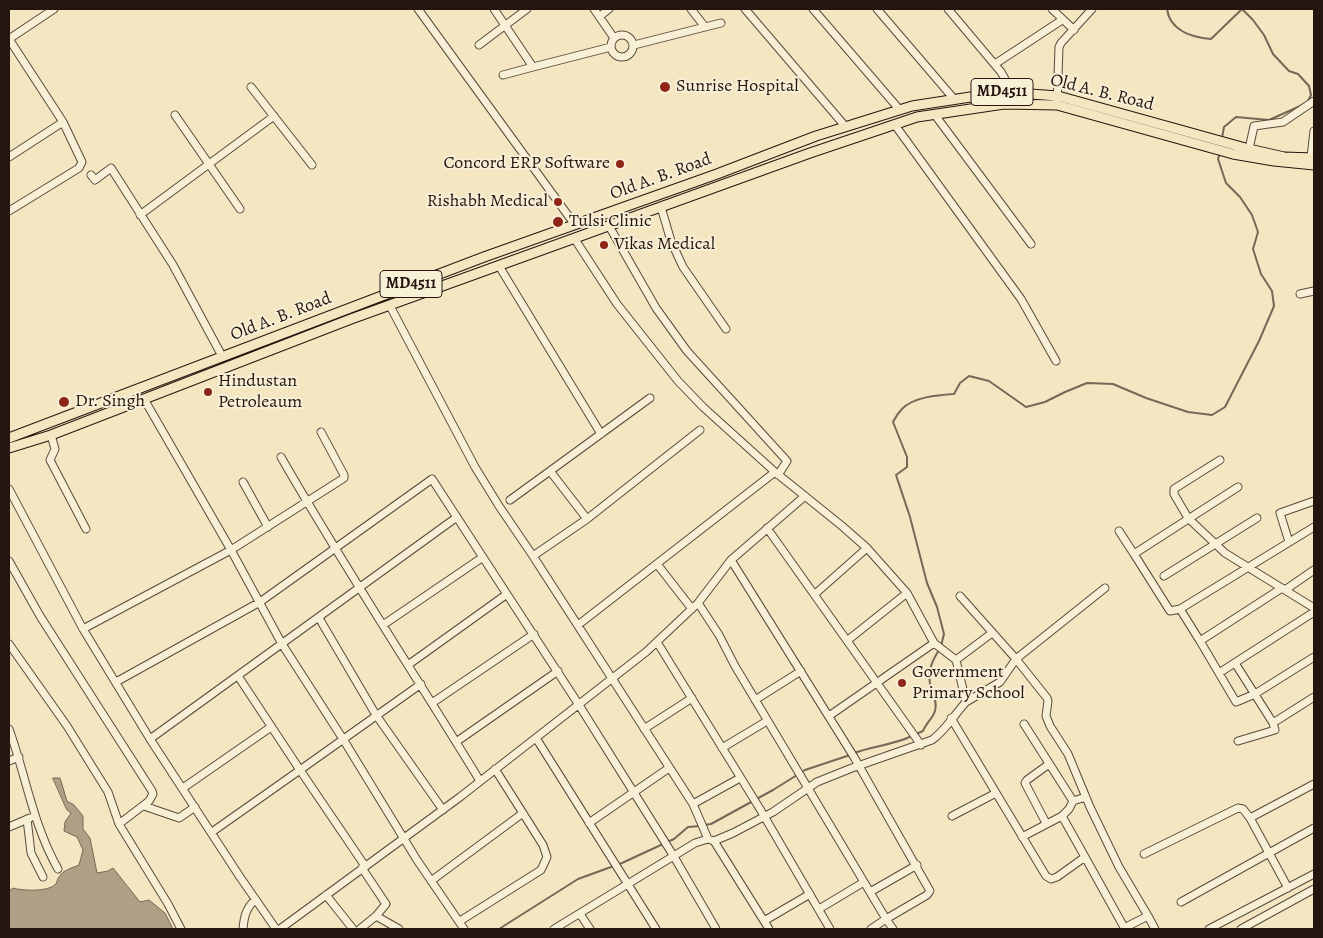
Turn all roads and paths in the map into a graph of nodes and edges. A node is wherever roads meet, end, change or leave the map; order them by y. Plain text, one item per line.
1 (54, 9) edge
2 (418, 9) edge
3 (494, 9) edge
4 (527, 9) edge
5 (594, 9) edge
6 (609, 9) edge
7 (691, 9) edge
8 (745, 9) edge
9 (813, 9) edge
10 (877, 9) edge
11 (948, 9) edge
12 (1052, 9) edge
13 (1092, 9) edge
14 (600, 16) junction
15 (1062, 20) junction
16 (721, 23) dead end
17 (505, 25) junction
18 (705, 27) junction
19 (1074, 30) junction
20 (614, 38) junction
21 (9, 39) edge
22 (634, 45) junction
23 (479, 46) dead end
24 (611, 47) junction
25 (995, 64) junction
26 (533, 67) junction
27 (503, 75) dead end
28 (252, 87) dead end
29 (1003, 92) junction
30 (1058, 96) junction
31 (954, 100) junction
32 (1314, 101) edge
33 (1057, 105) junction
34 (899, 109) junction
35 (175, 115) dead end
36 (935, 115) junction
37 (274, 116) junction
38 (63, 122) junction
39 (895, 125) junction
40 (845, 126) junction
41 (1314, 131) edge
42 (1187, 136) junction
43 (807, 140) junction
44 (1249, 149) junction
45 (1234, 150) junction
46 (810, 153) junction
47 (9, 157) edge
48 (1313, 160) edge
49 (210, 163) junction
50 (312, 165) dead end
51 (91, 175) dead end
52 (661, 207) junction
53 (240, 209) dead end
54 (9, 211) edge
55 (140, 215) junction
56 (575, 225) junction
57 (609, 226) junction
58 (574, 238) junction
59 (1031, 244) dead end
60 (499, 266) junction
61 (1314, 291) edge
62 (1300, 294) dead end
63 (390, 306) junction
64 (726, 329) dead end
65 (222, 356) junction
66 (1056, 361) dead end
67 (650, 398) dead end
68 (144, 399) junction
69 (700, 430) dead end
70 (321, 432) dead end
71 (601, 434) junction
72 (51, 435) junction
73 (9, 438) edge
74 (9, 448) edge
75 (281, 457) dead end
76 (1220, 460) dead end
77 (550, 471) junction
78 (777, 474) junction
79 (243, 482) dead end
80 (1238, 487) dead end
81 (9, 489) edge
82 (805, 496) junction
83 (510, 500) dead end
84 (1314, 501) edge
85 (307, 503) junction
86 (457, 518) junction
87 (1188, 518) junction
88 (1257, 518) dead end
89 (587, 519) junction
90 (268, 527) junction
91 (1314, 527) edge
92 (767, 528) junction
93 (86, 529) dead end
94 (1119, 531) dead end
95 (1289, 542) junction
96 (1215, 544) junction
97 (336, 548) junction
98 (868, 548) junction
99 (231, 550) junction
100 (1134, 554) junction
101 (533, 556) junction
102 (484, 557) junction
103 (732, 560) junction
104 (9, 562) edge
105 (657, 564) junction
106 (1246, 567) junction
107 (1314, 570) edge
108 (1164, 576) dead end
109 (359, 588) junction
110 (1105, 588) dead end
111 (1283, 589) junction
112 (907, 593) junction
113 (507, 594) junction
114 (815, 594) junction
115 (960, 596) dead end
116 (260, 602) junction
117 (698, 602) junction
118 (1314, 608) edge
119 (692, 609) junction
120 (1180, 609) junction
121 (1314, 612) edge
122 (319, 618) junction
123 (383, 625) junction
124 (578, 625) junction
125 (83, 629) junction
126 (992, 633) junction
127 (534, 634) junction
128 (848, 640) junction
129 (1200, 641) junction
130 (657, 642) junction
131 (282, 644) junction
132 (936, 644) junction
133 (10, 650) edge
134 (1314, 657) edge
135 (1016, 659) junction
136 (956, 660) junction
137 (1235, 662) junction
138 (408, 665) junction
139 (558, 671) junction
140 (801, 671) junction
141 (1219, 673) junction
142 (238, 676) junction
143 (612, 678) junction
144 (116, 682) junction
145 (878, 682) junction
146 (421, 684) junction
147 (1255, 694) junction
148 (1314, 697) edge
149 (692, 698) junction
150 (755, 700) junction
151 (966, 702) junction
152 (432, 703) junction
153 (580, 705) junction
154 (376, 715) junction
155 (829, 716) junction
156 (952, 718) junction
157 (767, 721) junction
158 (1273, 723) junction
159 (1024, 724) dead end
160 (271, 727) junction
161 (9, 729) edge
162 (644, 729) junction
163 (536, 738) junction
164 (150, 739) junction
165 (342, 739) junction
166 (1238, 741) dead end
167 (456, 742) junction
168 (919, 742) junction
169 (722, 748) junction
170 (20, 757) junction
171 (9, 761) edge
172 (1049, 764) junction
173 (858, 765) junction
174 (669, 768) junction
175 (495, 769) junction
176 (300, 770) junction
177 (740, 778) junction
178 (480, 781) junction
179 (1314, 784) edge
180 (183, 788) junction
181 (808, 789) junction
182 (634, 792) junction
183 (996, 793) junction
184 (1086, 797) junction
185 (1073, 801) junction
186 (693, 804) junction
187 (144, 806) junction
188 (195, 807) junction
189 (442, 810) junction
190 (523, 813) junction
191 (35, 816) junction
192 (764, 816) junction
193 (952, 816) dead end
194 (1062, 816) junction
195 (1250, 818) junction
196 (27, 820) junction
197 (589, 822) junction
198 (1046, 823) junction
199 (119, 824) junction
200 (9, 826) edge
201 (1314, 828) edge
202 (212, 832) junction
203 (1022, 836) junction
204 (404, 837) junction
205 (711, 840) junction
206 (671, 852) junction
207 (1144, 854) dead end
208 (1269, 854) junction
209 (1085, 857) junction
210 (917, 865) junction
211 (363, 867) junction
212 (58, 869) dead end
213 (1314, 874) edge
214 (43, 877) dead end
215 (431, 881) junction
216 (864, 882) junction
217 (627, 884) junction
218 (1288, 888) junction
219 (1314, 889) edge
220 (870, 892) junction
221 (810, 894) junction
222 (326, 895) junction
223 (255, 900) junction
224 (1181, 902) dead end
225 (818, 909) junction
226 (580, 914) junction
227 (376, 916) junction
228 (1148, 916) junction
229 (886, 919) junction
230 (764, 921) junction
231 (460, 922) junction
232 (714, 928) edge
233 (1125, 928) edge
234 (181, 929) edge
235 (244, 929) edge
236 (276, 929) edge
237 (280, 929) edge
238 (353, 929) edge
239 (360, 929) edge
240 (399, 929) edge
241 (464, 929) edge
242 (554, 929) edge
243 (590, 929) edge
244 (656, 929) edge
245 (769, 929) edge
246 (830, 929) edge
247 (871, 929) edge
248 (893, 929) edge
249 (1155, 929) edge
250 (1210, 929) edge
251 (1241, 929) edge

1 - 21 street
2 - 56 street
3 - 17 street
4 - 17 street
5 - 14 street
6 - 14 street
7 - 18 street
8 - 40 street
9 - 34 street
10 - 31 street
11 - 25 street
12 - 15 street
13 - 19 street
14 - 20 street
15 - 19 street
15 - 25 street
16 - 18 street
17 - 23 street
17 - 26 street
18 - 22 street
19 - 30 street
20 - 22 street
20 - 24 street
21 - 38 street
22 - 24 street
24 - 26 street
25 - 29 street
26 - 27 street
28 - 37 street
29 - 30 main road, Old A. B. Road / MD4511
29 - 31 main road, Old A. B. Road / MD4511
30 - 33 street
30 - 42 main road, Old A. B. Road / MD4511
31 - 34 main road, Old A. B. Road / MD4511
32 - 44 street
33 - 36 main road, Old A. B. Road / MD4511
33 - 42 main road, Old A. B. Road / MD4511
34 - 40 main road, Old A. B. Road / MD4511
35 - 49 street
36 - 39 main road, Old A. B. Road / MD4511
36 - 59 street
37 - 49 street
37 - 50 street
38 - 47 street
38 - 54 street
39 - 46 main road, Old A. B. Road / MD4511
39 - 66 street
40 - 43 main road, Old A. B. Road / MD4511
41 - 48 street
42 - 45 main road, Old A. B. Road / MD4511
43 - 46 main road
43 - 56 main road, Old A. B. Road / MD4511
44 - 45 main road, Old A. B. Road / MD4511
44 - 48 main road, Old A. B. Road / MD4511
45 - 48 main road, Old A. B. Road / MD4511
46 - 52 main road, Old A. B. Road / MD4511
49 - 53 street
49 - 55 street
51 - 55 street
52 - 57 main road, Old A. B. Road / MD4511
52 - 64 street
55 - 65 street
56 - 65 main road, Old A. B. Road / MD4511
57 - 58 main road, Old A. B. Road / MD4511
57 - 78 street
58 - 60 main road, Old A. B. Road / MD4511
58 - 78 street
60 - 63 main road, Old A. B. Road / MD4511
60 - 71 street
61 - 62 street
63 - 68 main road, Old A. B. Road / MD4511
63 - 101 street
65 - 73 main road, Old A. B. Road / MD4511
67 - 71 street
68 - 72 main road, Old A. B. Road / MD4511
68 - 99 street
69 - 89 street
70 - 85 street
71 - 77 street
72 - 74 main road, Old A. B. Road / MD4511
72 - 93 street
75 - 85 street
76 - 87 street
77 - 83 street
77 - 89 street
78 - 82 street
78 - 105 street
79 - 90 street
80 - 87 street
81 - 125 street
82 - 92 street
82 - 98 street
84 - 95 street
85 - 90 street
85 - 97 street
86 - 97 street
86 - 102 street
86 - 109 street
87 - 96 street
87 - 100 street
88 - 96 street
89 - 101 street
90 - 99 street
91 - 95 street
92 - 103 street
92 - 114 street
94 - 100 street
95 - 106 street
96 - 106 street
96 - 108 street
97 - 109 street
97 - 116 street
98 - 112 street
98 - 114 street
99 - 116 street
99 - 125 street
100 - 120 street
101 - 124 street
102 - 113 street
102 - 123 street
103 - 117 street
103 - 140 street
104 - 187 street
105 - 119 street
105 - 124 street
106 - 111 street
106 - 120 street
107 - 111 street
109 - 122 street
109 - 123 street
110 - 135 street
111 - 118 street
111 - 129 street
112 - 128 street
112 - 132 street
113 - 127 street
113 - 138 street
114 - 128 street
115 - 126 street
116 - 131 street
116 - 144 street
117 - 119 street
117 - 150 street
119 - 130 street
120 - 129 street
121 - 137 street
122 - 131 street
122 - 154 street
123 - 138 street
124 - 143 street
125 - 144 street
126 - 135 street
126 - 136 street
127 - 139 street
127 - 152 street
128 - 145 street
129 - 141 street
130 - 143 street
130 - 149 street
131 - 142 street
131 - 165 street
132 - 136 street
132 - 145 street
133 - 199 street
134 - 147 street
135 - 151 street
135 - 184 street
136 - 151 street
137 - 141 street
137 - 147 street
138 - 146 street
139 - 153 street
139 - 167 street
140 - 150 street
140 - 155 street
141 - 147 street
142 - 160 street
142 - 164 street
143 - 153 street
143 - 162 street
144 - 164 street
145 - 155 street
145 - 168 street
146 - 152 street
146 - 154 street
147 - 158 street
148 - 158 street
149 - 162 street
149 - 169 street
150 - 157 street
151 - 156 street
152 - 167 street
153 - 163 street
153 - 182 street
154 - 165 street
154 - 189 street
155 - 173 street
156 - 168 street
156 - 183 street
157 - 169 street
157 - 181 street
158 - 166 street
159 - 172 street
160 - 176 street
160 - 180 street
161 - 170 street
162 - 174 street
163 - 175 street
163 - 197 street
164 - 180 street
165 - 176 street
165 - 204 street
167 - 178 street
168 - 173 street
169 - 177 street
170 - 171 street
170 - 191 street
172 - 185 street
172 - 198 street
173 - 181 street
173 - 210 street
174 - 182 street
174 - 186 street
175 - 178 street
175 - 190 street
176 - 202 street
176 - 211 street
177 - 186 street
177 - 192 street
178 - 189 street
179 - 195 street
180 - 188 street
181 - 192 street
181 - 216 street
182 - 197 street
182 - 206 street
183 - 193 street
183 - 203 street
184 - 185 street
184 - 228 street
185 - 194 street
186 - 205 street
187 - 188 street
187 - 199 street
188 - 202 street
189 - 204 street
190 - 215 street
190 - 231 street
191 - 196 street
191 - 212 street
192 - 205 street
192 - 221 street
194 - 198 street
194 - 209 street
195 - 207 street
195 - 208 street
196 - 200 street
196 - 214 street
197 - 217 street
198 - 203 street
199 - 234 street
201 - 208 street
202 - 223 street
203 - 209 street
204 - 211 street
204 - 215 street
205 - 206 street
205 - 230 street
206 - 217 street
206 - 232 street
208 - 218 street
208 - 224 street
209 - 233 street
210 - 220 street
210 - 229 street
211 - 222 street
211 - 227 street
213 - 218 street
215 - 231 street
216 - 220 street
216 - 225 street
217 - 226 street
217 - 244 street
218 - 250 street
219 - 251 street
220 - 229 street
221 - 225 street
221 - 230 street
222 - 237 street
222 - 238 street
223 - 235 street
223 - 236 street
225 - 246 street
226 - 242 street
226 - 243 street
227 - 239 street
227 - 240 street
228 - 233 street
228 - 249 street
229 - 247 street
229 - 248 street
230 - 245 street
231 - 241 street

